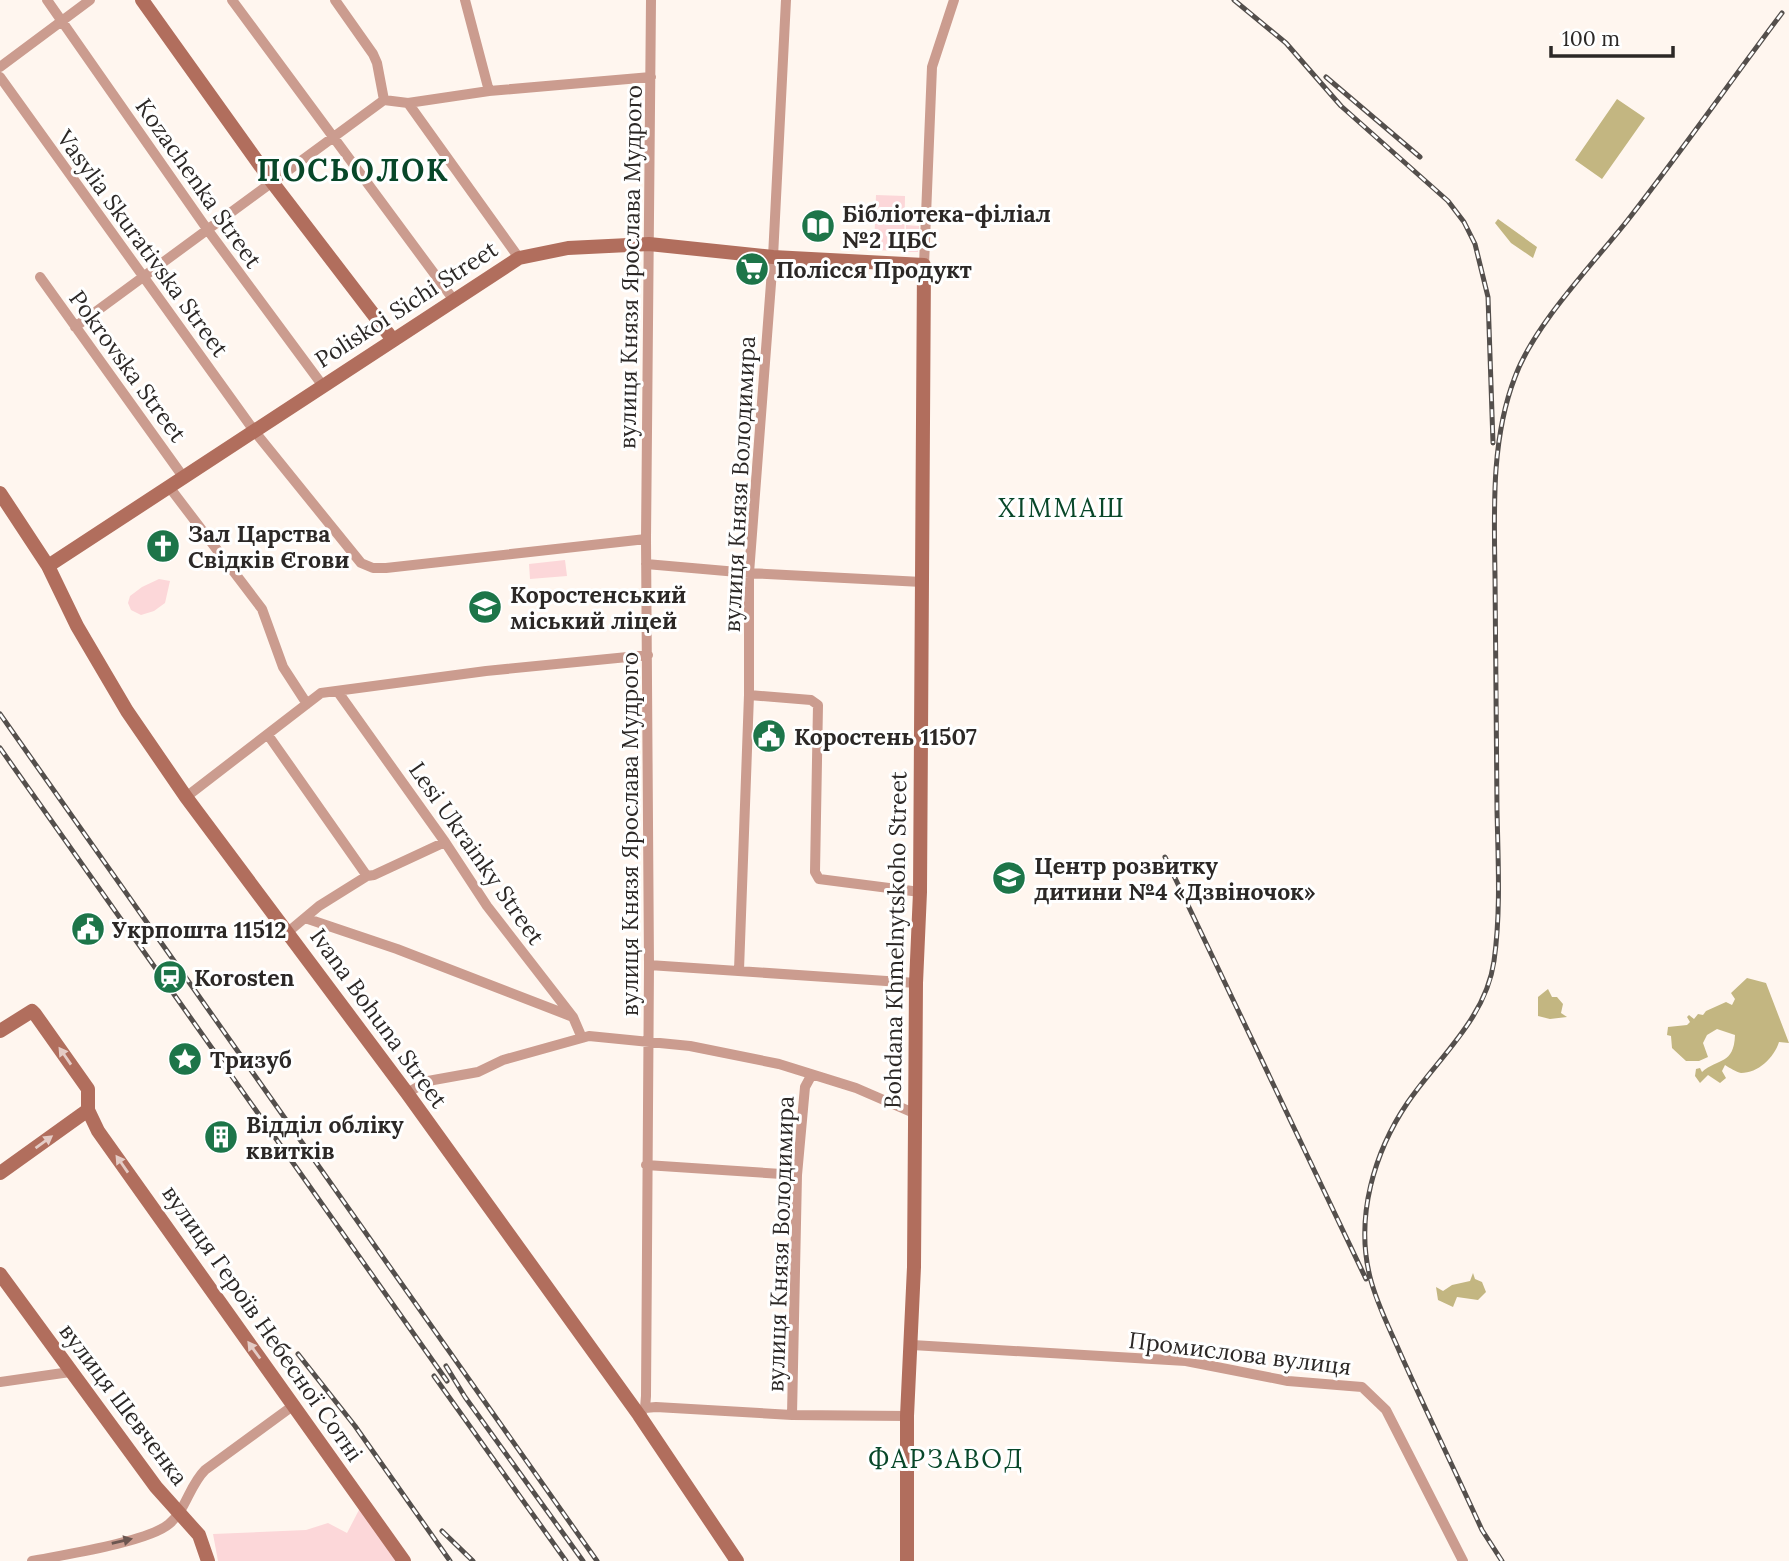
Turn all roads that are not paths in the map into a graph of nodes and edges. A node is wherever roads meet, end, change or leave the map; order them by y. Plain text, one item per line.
1 (47, 0) edge
2 (90, 0) edge
3 (142, 0) edge
4 (232, 0) edge
5 (335, 0) edge
6 (465, 0) edge
7 (651, 0) edge
8 (786, 0) edge
9 (954, 0) edge
10 (62, 21) junction
11 (0, 67) edge
12 (0, 77) edge
13 (652, 77) junction
14 (489, 91) junction
15 (384, 100) junction
16 (408, 103) junction
17 (334, 136) junction
18 (272, 182) junction
19 (207, 229) junction
20 (649, 244) junction
21 (519, 257) junction
22 (773, 257) junction
23 (924, 265) junction
24 (144, 276) junction
25 (40, 277) dead end
26 (453, 299) junction
27 (75, 327) junction
28 (393, 340) junction
29 (323, 386) junction
30 (255, 432) junction
31 (184, 478) junction
32 (170, 488) junction
33 (0, 493) edge
34 (646, 539) junction
35 (646, 564) junction
36 (48, 566) junction
37 (749, 573) junction
38 (922, 582) junction
39 (648, 655) junction
40 (338, 692) junction
41 (750, 695) junction
42 (307, 704) junction
43 (268, 735) junction
44 (186, 797) junction
45 (445, 842) junction
46 (367, 876) junction
47 (920, 892) junction
48 (304, 918) junction
49 (288, 932) junction
50 (649, 965) junction
51 (739, 970) junction
52 (916, 983) junction
53 (573, 1017) junction
54 (0, 1031) edge
55 (582, 1038) junction
56 (648, 1043) junction
57 (811, 1076) junction
58 (407, 1093) junction
59 (88, 1110) junction
60 (916, 1114) junction
61 (646, 1165) junction
62 (0, 1173) edge
63 (797, 1175) junction
64 (0, 1274) edge
65 (912, 1345) junction
66 (70, 1371) junction
67 (0, 1382) edge
68 (293, 1405) junction
69 (642, 1411) junction
70 (792, 1415) junction
71 (907, 1416) junction
72 (179, 1513) junction
73 (32, 1561) edge
74 (208, 1561) edge
75 (404, 1561) edge
76 (737, 1561) edge
77 (907, 1561) edge
78 (1463, 1561) edge

1 - 10 street, Kozachenka Street
2 - 10 street
3 - 18 street
4 - 17 street
5 - 15 street
6 - 14 street
7 - 13 street, вулиця Князя Ярослава Мудрого
8 - 22 street, вулиця Князя Володимира
9 - 23 street, Bohdana Khmelnytskoho Street
10 - 11 street
10 - 19 street, Kozachenka Street
12 - 24 street, Vasylia Skurativska Street
13 - 14 street
13 - 20 street, вулиця Князя Ярослава Мудрого
14 - 16 street
15 - 16 street
15 - 17 street
16 - 21 street
17 - 18 street
17 - 26 street
18 - 19 street
18 - 28 street
19 - 24 street
19 - 29 street, Kozachenka Street
20 - 21 street, Poliskoi Sichi Street
20 - 22 street, Poliskoi Sichi Street
20 - 34 street, вулиця Князя Ярослава Мудрого
21 - 26 street, Poliskoi Sichi Street
22 - 23 street, Poliskoi Sichi Street
22 - 37 street, вулиця Князя Володимира
23 - 38 street, Bohdana Khmelnytskoho Street
24 - 27 street
24 - 30 street, Vasylia Skurativska Street
25 - 27 street, Pokrovska Street
26 - 28 street, Poliskoi Sichi Street
27 - 31 street, Pokrovska Street
28 - 29 street, Poliskoi Sichi Street
29 - 30 street, Poliskoi Sichi Street
30 - 31 street, Poliskoi Sichi Street
30 - 34 street, Vasylia Skurativska Street
31 - 32 street, Poliskoi Sichi Street
32 - 36 street, Poliskoi Sichi Street
32 - 42 street
33 - 36 street, Ivana Bohuna Street
34 - 35 street, вулиця Князя Ярослава Мудрого
35 - 37 street
35 - 39 street, вулиця Князя Ярослава Мудрого
36 - 44 street, Ivana Bohuna Street
37 - 38 street
37 - 41 street, вулиця Князя Володимира
38 - 47 street, Bohdana Khmelnytskoho Street
39 - 40 street
39 - 50 street, вулиця Князя Ярослава Мудрого
40 - 42 street
40 - 45 street, Lesi Ukrainky Street
41 - 47 street
41 - 51 street, вулиця Князя Володимира
42 - 43 street
43 - 44 street
43 - 46 street
44 - 49 street, Ivana Bohuna Street
45 - 46 street
45 - 53 street, Lesi Ukrainky Street
46 - 48 street
47 - 52 street, Bohdana Khmelnytskoho Street
48 - 49 street
48 - 53 street
49 - 58 street, Ivana Bohuna Street
50 - 51 street
50 - 56 street, вулиця Князя Ярослава Мудрого
51 - 52 street
52 - 60 street, Bohdana Khmelnytskoho Street
53 - 55 street, Lesi Ukrainky Street
59 -> 54 street, вулиця Героїв Небесної Сотні
55 - 56 street
55 - 58 street
56 - 57 street
56 - 61 street, вулиця Князя Ярослава Мудрого
57 - 60 street
57 - 63 street, вулиця Князя Володимира
58 - 69 street, Ivana Bohuna Street
62 -> 59 street
68 -> 59 street, вулиця Героїв Небесної Сотні
60 - 65 street, Bohdana Khmelnytskoho Street
61 - 63 street
61 - 69 street, вулиця Князя Ярослава Мудрого
63 - 70 street, вулиця Князя Володимира
64 - 66 street, вулиця Шевченка
65 - 71 street, Bohdana Khmelnytskoho Street
65 - 78 street, Промислова вулиця
66 - 67 street
66 - 72 street, вулиця Шевченка
68 - 72 street
68 - 75 street, вулиця Героїв Небесної Сотні
69 - 70 street
69 - 76 street, Ivana Bohuna Street
70 - 71 street
71 - 77 street, Bohdana Khmelnytskoho Street
73 -> 72 street
72 - 74 street, вулиця Шевченка

